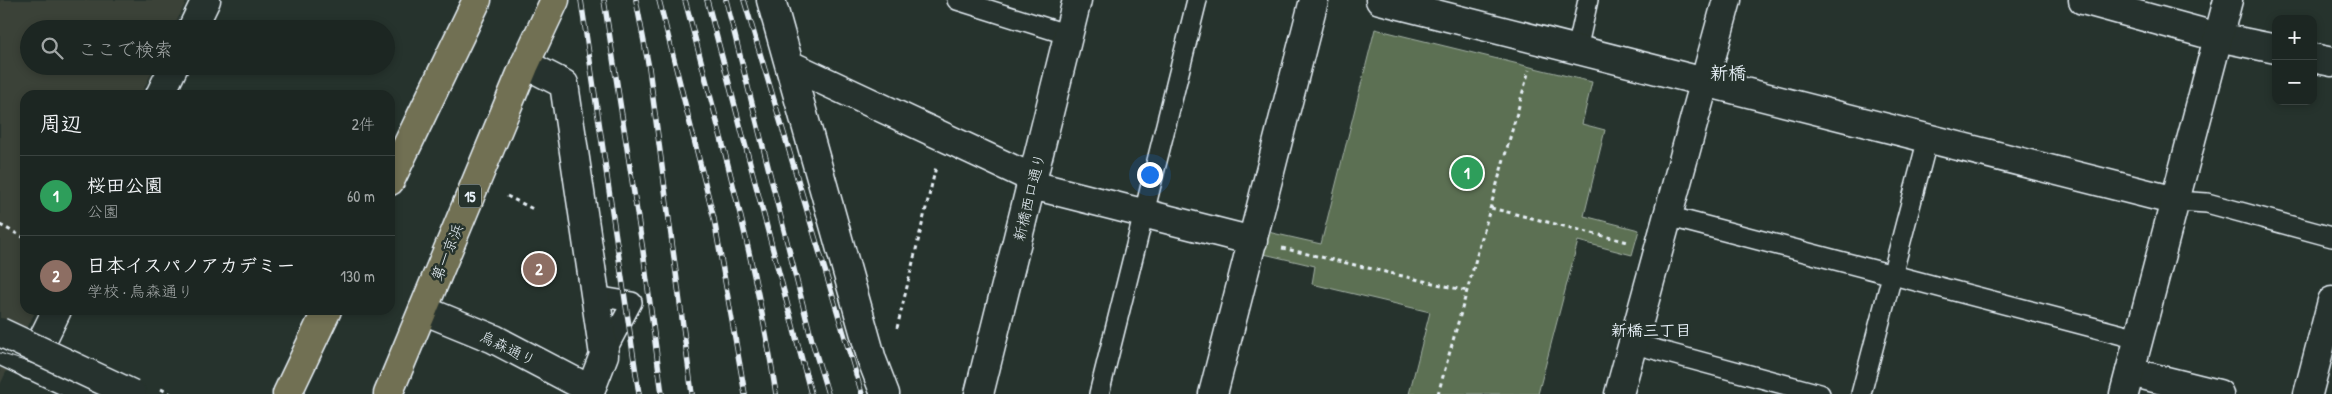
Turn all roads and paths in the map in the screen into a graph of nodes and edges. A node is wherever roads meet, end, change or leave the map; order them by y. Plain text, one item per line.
1 (206, 0) edge
2 (477, 0) edge
3 (555, 0) edge
4 (771, 0) edge
5 (957, 0) edge
6 (1078, 0) edge
7 (1197, 0) edge
8 (1314, 0) edge
9 (1380, 0) edge
10 (1588, 0) edge
11 (1727, 0) edge
12 (2083, 0) edge
13 (2228, 0) edge
14 (1447, 8) edge
15 (196, 20) edge
16 (1069, 35) junction
17 (2218, 37) junction
18 (2272, 48) edge
19 (1577, 50) junction
20 (2317, 59) edge
21 (2332, 62) edge
22 (525, 64) junction
23 (790, 65) junction
24 (1530, 68) dead end
25 (170, 75) edge
26 (1704, 81) junction
27 (162, 90) edge
28 (1928, 138) junction
29 (937, 164) dead end
30 (395, 171) edge
31 (1033, 182) junction
32 (507, 196) dead end
33 (2176, 201) junction
34 (1490, 208) junction
35 (533, 209) dead end
36 (1144, 213) junction
37 (1667, 216) junction
38 (0, 225) edge
39 (20, 235) edge
40 (2332, 237) edge
41 (1253, 241) junction
42 (1632, 243) dead end
43 (1892, 276) junction
44 (1467, 290) junction
45 (596, 296) junction
46 (2332, 301) edge
47 (423, 310) junction
48 (55, 315) edge
49 (326, 315) edge
50 (2, 327) edge
51 (896, 331) dead end
52 (2138, 339) junction
53 (1631, 343) junction
54 (0, 350) edge
55 (604, 355) junction
56 (30, 365) junction
57 (2127, 383) edge
58 (590, 392) edge
59 (93, 394) edge
60 (132, 394) edge
61 (287, 394) edge
62 (388, 394) edge
63 (885, 394) edge
64 (979, 394) edge
65 (1099, 394) edge
66 (1213, 394) edge
67 (1438, 394) edge
68 (1619, 394) edge
69 (1820, 394) edge
70 (1861, 394) edge
71 (2219, 394) edge
72 (2308, 394) edge

1 - 15 street
2 - 30 highway
3 - 22 highway, 第一京浜 / 15
4 - 23 street
5 - 16 lane
6 - 16 street, 新橋西口通り
7 - 36 lane
8 - 41 street
9 - 14 street
10 - 19 lane
11 - 26 street
12 - 17 street
13 - 17 street
14 - 19 street
16 - 31 street, 新橋西口通り
17 - 18 street
17 - 33 street
19 - 26 street
20 - 21 street
22 - 45 street
22 - 47 highway, 第一京浜 / 15
23 - 31 street
23 - 63 street
24 - 34 path
25 - 27 street
26 - 28 street
26 - 37 street
28 - 33 street
28 - 43 lane
29 - 51 path
31 - 36 street
31 - 64 street, 新橋西口通り
32 - 35 path
33 - 40 lane
33 - 52 street
34 - 42 path
34 - 44 path
36 - 41 street
36 - 65 lane
37 - 43 lane
37 - 53 street
38 - 39 path
41 - 44 path
41 - 66 street
43 - 52 lane
43 - 70 lane
44 - 67 path
45 - 55 street
45 - 55 lane
46 - 72 street
47 - 58 street, 烏森通り
47 - 62 highway, 第一京浜 / 15
48 - 56 street
49 - 61 highway
50 - 60 street, bridge
52 - 57 street
53 - 68 street
53 - 69 lane
54 - 56 street
55 - 58 street
56 - 59 street
57 - 71 street

